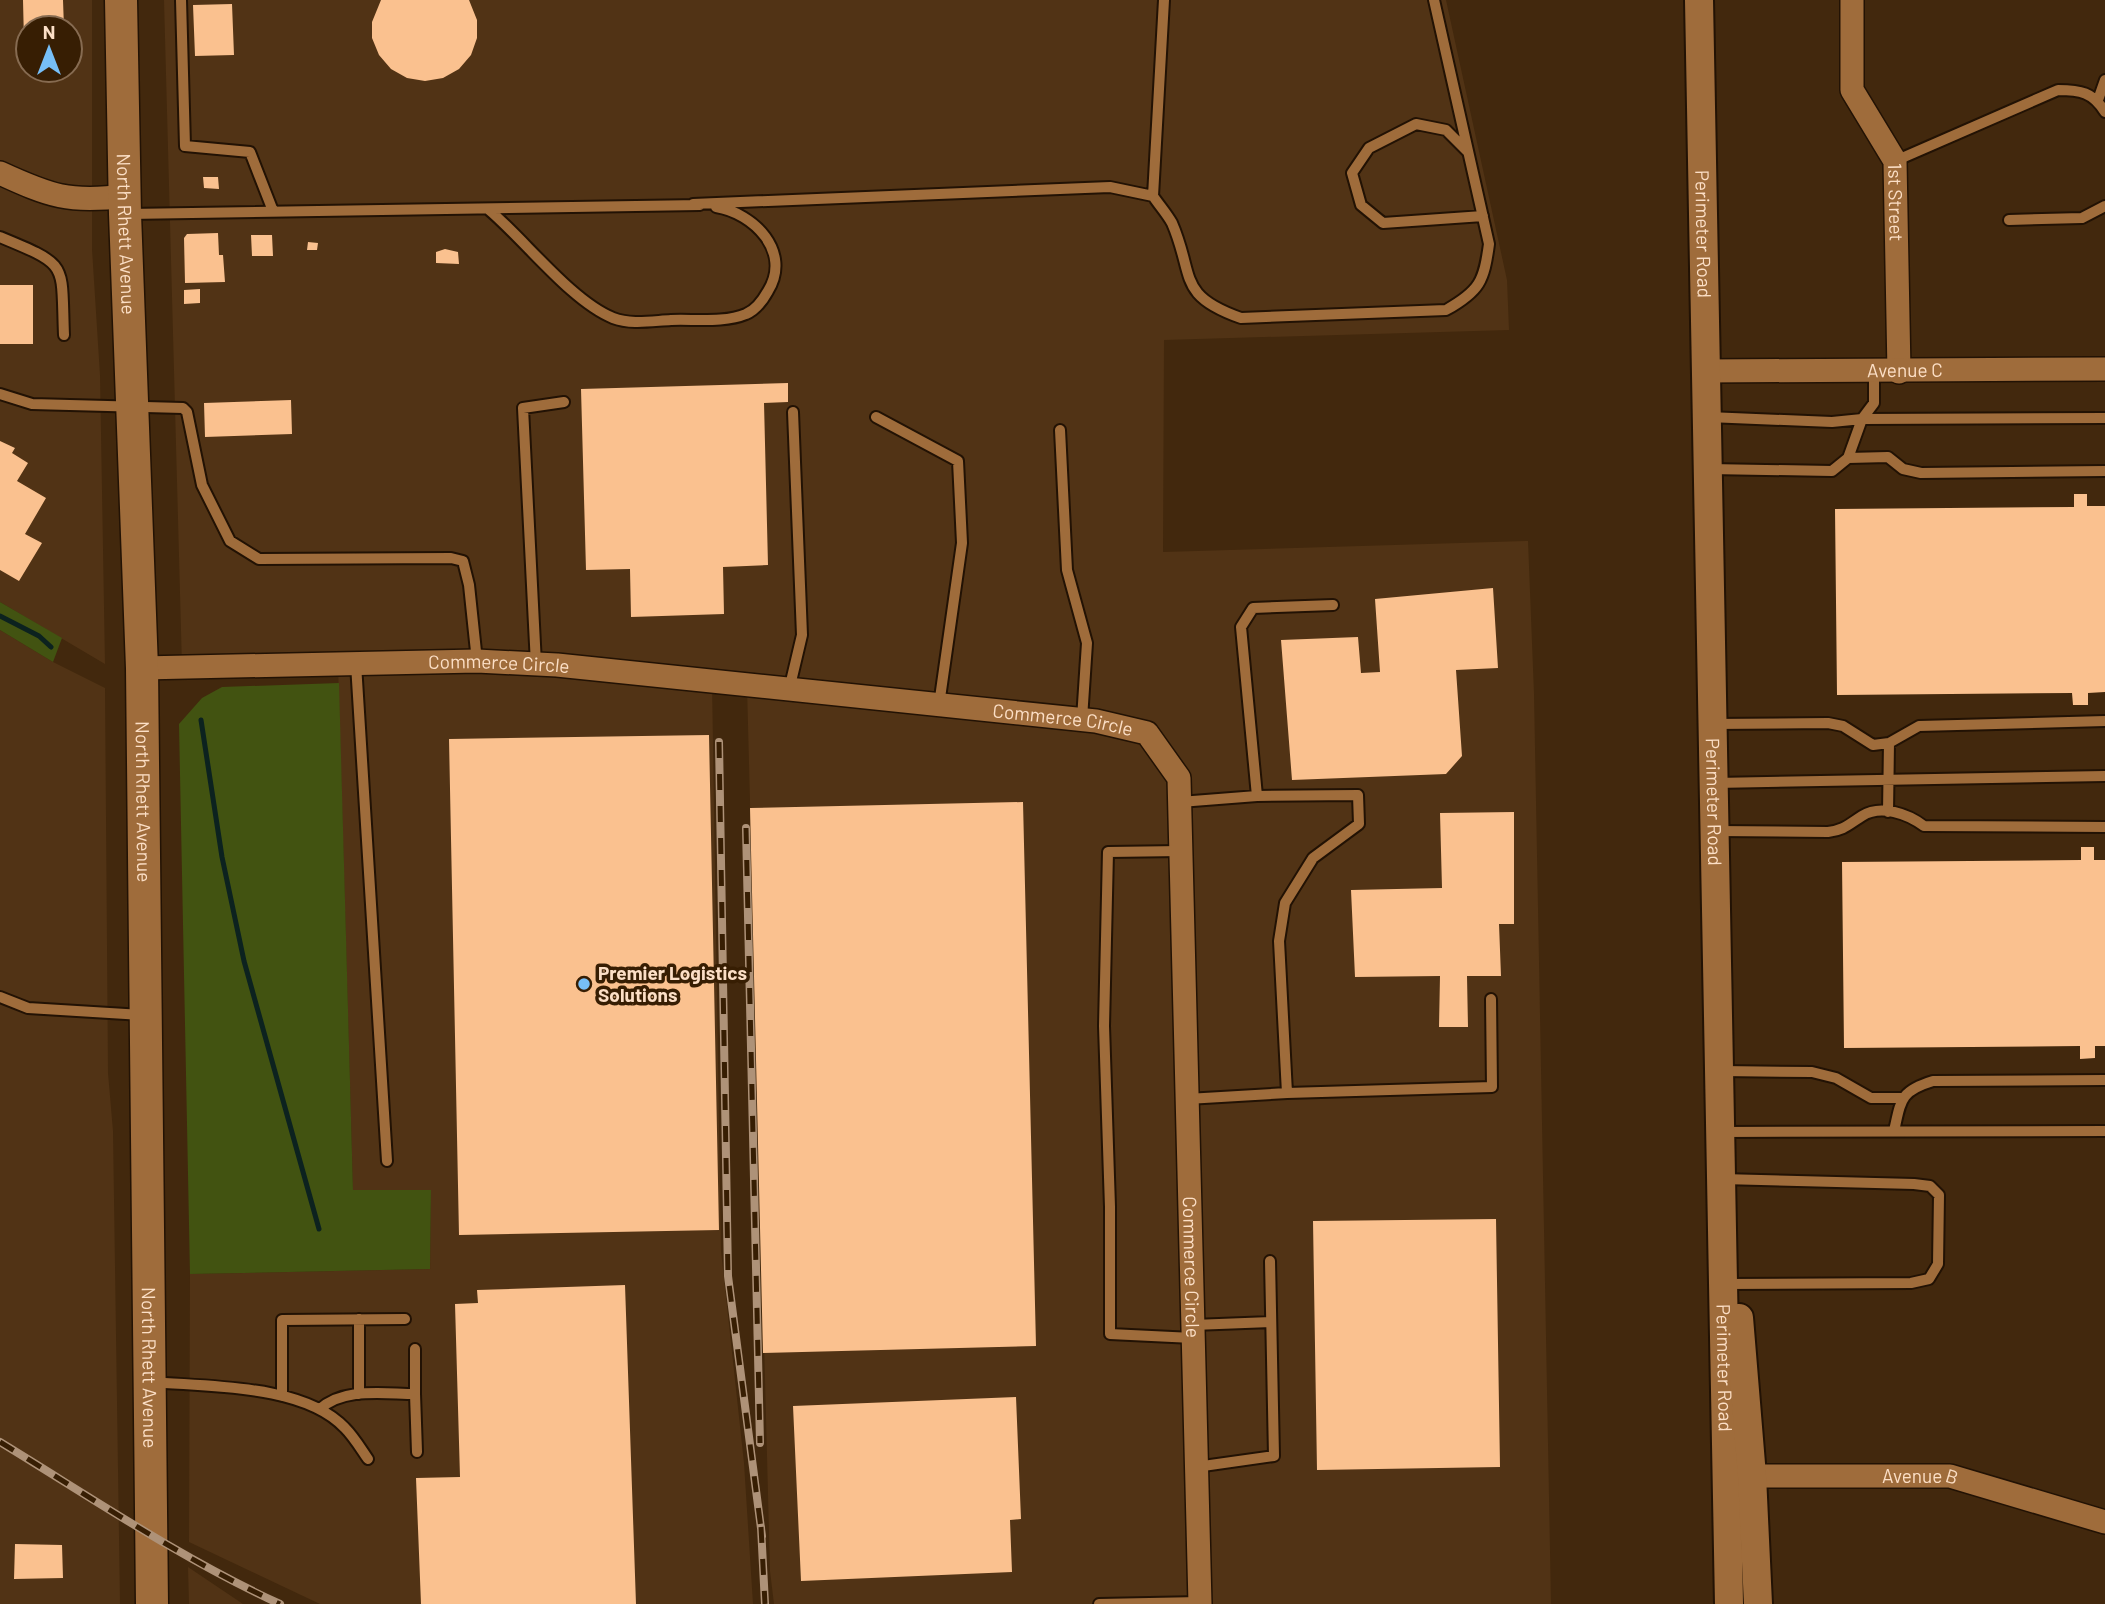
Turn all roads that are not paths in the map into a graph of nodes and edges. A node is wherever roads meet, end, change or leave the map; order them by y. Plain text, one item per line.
1 (121, 0) edge
2 (181, 0) edge
3 (1164, 0) edge
4 (1434, 0) edge
5 (1699, 0) edge
6 (1852, 0) edge
7 (2105, 80) edge
8 (2098, 100) junction
9 (2105, 112) edge
10 (1469, 152) junction
11 (1895, 161) junction
12 (0, 173) edge
13 (1153, 196) junction
14 (693, 204) junction
15 (125, 205) junction
16 (2105, 206) edge
17 (488, 209) junction
18 (273, 211) junction
19 (1483, 216) junction
20 (2009, 220) dead end
21 (0, 237) edge
22 (64, 335) dead end
23 (2105, 369) edge
24 (1704, 371) junction
25 (1874, 372) junction
26 (1899, 372) junction
27 (0, 394) edge
28 (564, 402) dead end
29 (132, 409) junction
30 (793, 412) dead end
31 (876, 417) dead end
32 (1705, 417) junction
33 (2105, 418) edge
34 (1862, 419) junction
35 (1060, 430) dead end
36 (1848, 458) junction
37 (1706, 469) junction
38 (2105, 471) edge
39 (1333, 605) dead end
40 (477, 661) junction
41 (356, 664) junction
42 (536, 664) junction
43 (142, 668) junction
44 (789, 690) junction
45 (939, 705) junction
46 (1082, 719) junction
47 (2105, 721) edge
48 (1711, 724) junction
49 (1889, 743) junction
50 (2105, 776) edge
51 (1886, 779) junction
52 (1712, 783) junction
53 (1257, 796) junction
54 (1180, 802) junction
55 (1888, 812) junction
56 (2105, 827) edge
57 (1713, 831) junction
58 (1181, 851) junction
59 (0, 998) edge
60 (1491, 999) dead end
61 (145, 1016) junction
62 (1718, 1071) junction
63 (2105, 1080) edge
64 (1287, 1093) junction
65 (1901, 1098) junction
66 (1187, 1099) junction
67 (1719, 1132) junction
68 (1894, 1132) junction
69 (2105, 1132) edge
70 (387, 1161) dead end
71 (1720, 1179) junction
72 (1270, 1261) dead end
73 (1727, 1284) junction
74 (359, 1319) junction
75 (405, 1319) dead end
76 (1271, 1322) junction
77 (1193, 1332) junction
78 (415, 1349) dead end
79 (149, 1381) junction
80 (359, 1394) junction
81 (415, 1394) junction
82 (282, 1395) junction
83 (320, 1409) junction
84 (417, 1452) dead end
85 (368, 1459) dead end
86 (1196, 1466) junction
87 (1739, 1476) junction
88 (2105, 1522) edge
89 (1200, 1603) edge
90 (152, 1604) edge
91 (1099, 1604) edge
92 (1728, 1604) edge
93 (1758, 1604) edge

1 - 15 main road, North Rhett Avenue
2 - 18 lane
3 - 13 lane
4 - 10 lane
5 - 24 street, Perimeter Road
6 - 11 street, 1st Street
7 - 8 lane
8 - 9 lane
8 - 11 lane
10 - 19 lane
10 - 19 lane
11 - 26 street, 1st Street
12 - 15 street
13 - 14 lane
13 - 19 lane
14 - 17 lane
14 - 17 lane
15 - 18 lane
15 - 29 main road, North Rhett Avenue
16 - 20 lane
17 - 18 lane
21 - 22 lane
23 - 26 street, Avenue C
24 - 25 street, Avenue C
24 - 32 street, Perimeter Road
25 - 26 street, Avenue C
25 - 34 lane
27 - 29 lane
28 - 42 lane
29 - 40 lane
29 - 43 main road, North Rhett Avenue
30 - 44 lane
31 - 45 lane
32 - 34 lane
32 - 37 street, Perimeter Road
33 - 34 lane
34 - 36 lane
35 - 46 lane
36 - 37 lane
36 - 38 lane
37 - 48 street, Perimeter Road
39 - 53 lane
40 - 41 street, Commerce Circle
40 - 42 street, Commerce Circle
41 - 43 street, Commerce Circle
41 - 70 lane
42 - 44 street, Commerce Circle
43 - 61 main road, North Rhett Avenue
44 - 45 street, Commerce Circle
45 - 46 street, Commerce Circle
46 - 54 street, Commerce Circle
47 - 49 lane
48 - 49 lane
48 - 52 street, Perimeter Road
49 - 51 lane
50 - 51 lane
51 - 52 lane
51 - 55 lane
52 - 57 street, Perimeter Road
53 - 54 lane
53 - 64 lane
54 - 58 street, Commerce Circle
55 - 56 lane
55 - 57 lane
57 - 62 street, Perimeter Road
58 - 66 street, Commerce Circle
58 - 77 lane
59 - 61 lane
60 - 64 lane
61 - 79 main road, North Rhett Avenue
62 - 65 lane
62 - 67 street, Perimeter Road
63 - 65 lane
64 - 66 lane
65 - 68 lane
66 - 77 street, Commerce Circle
67 - 68 lane
67 - 71 street, Perimeter Road
68 - 69 lane
71 - 73 street, Perimeter Road
71 - 73 lane
72 - 76 lane
73 - 87 street, Perimeter Road
74 - 75 lane
74 - 80 lane
74 - 82 lane
76 - 77 lane
76 - 86 lane
77 - 86 street, Commerce Circle
78 - 81 lane
79 - 82 lane
79 - 90 main road, North Rhett Avenue
80 - 81 lane
80 - 83 lane
81 - 84 lane
82 - 83 lane
83 - 85 lane
86 - 89 street, Commerce Circle
87 - 88 street, Avenue B
87 - 92 street
87 - 93 street
89 - 91 lane

